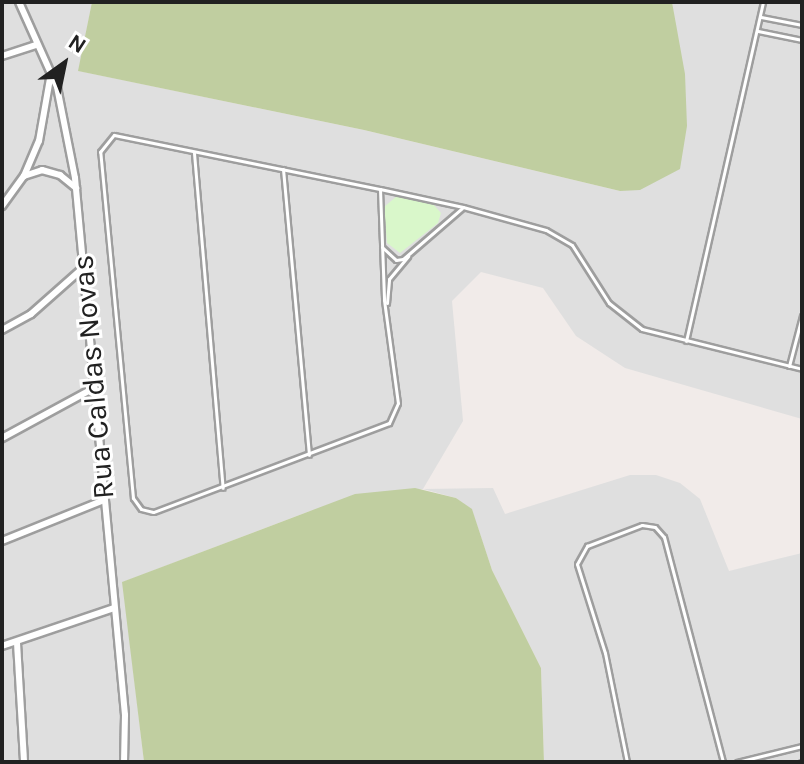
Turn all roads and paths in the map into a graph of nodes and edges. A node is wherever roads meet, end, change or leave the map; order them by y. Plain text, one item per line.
1 (19, 2) edge
2 (763, 2) edge
3 (761, 17) junction
4 (802, 25) edge
5 (758, 31) junction
6 (802, 40) edge
7 (36, 45) junction
8 (2, 56) edge
9 (51, 73) junction
10 (194, 151) junction
11 (283, 169) junction
12 (24, 176) junction
13 (76, 188) junction
14 (380, 189) junction
15 (2, 206) edge
16 (463, 207) junction
17 (382, 247) junction
18 (408, 256) junction
19 (83, 268) junction
20 (387, 303) junction
21 (802, 316) edge
22 (2, 330) edge
23 (686, 341) junction
24 (789, 366) junction
25 (802, 369) edge
26 (94, 388) junction
27 (2, 438) edge
28 (309, 455) junction
29 (223, 488) junction
30 (104, 500) junction
31 (2, 541) edge
32 (114, 608) junction
33 (17, 643) junction
34 (2, 646) edge
35 (802, 746) edge
36 (24, 762) edge
37 (124, 762) edge
38 (627, 762) edge
39 (723, 762) edge
40 (737, 762) edge

1 - 7 street, Rua Caldas Novas
2 - 3 lane
3 - 4 lane
3 - 5 lane
5 - 6 lane
5 - 23 lane
7 - 8 street
7 - 9 street, Rua Caldas Novas
9 - 12 street
9 - 13 street, Rua Caldas Novas
10 - 11 lane
10 - 29 lane
10 - 29 lane
11 - 14 lane
11 - 28 lane
12 - 13 street
12 - 15 street
13 - 19 street, Rua Caldas Novas
14 - 16 lane
14 - 17 lane
16 - 18 lane
16 - 23 lane
17 - 18 lane
17 - 20 lane
18 - 20 lane
19 - 22 street
19 - 26 street, Rua Caldas Novas
20 - 28 lane
21 - 24 lane
23 - 24 lane
24 - 25 lane
26 - 27 street
26 - 30 street, Rua Caldas Novas
28 - 29 lane
30 - 31 street
30 - 32 street, Rua Caldas Novas
32 - 33 street
32 - 37 street, Rua Caldas Novas
33 - 34 street
33 - 36 street
35 - 40 lane
38 - 39 lane

